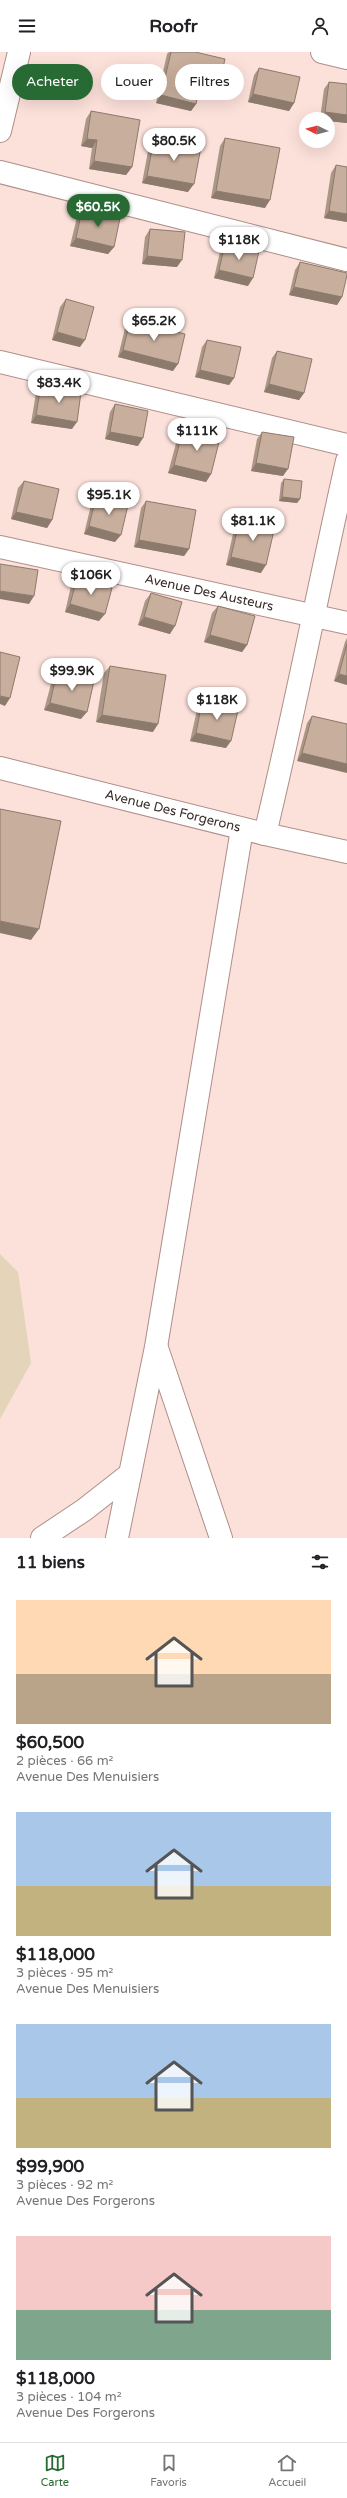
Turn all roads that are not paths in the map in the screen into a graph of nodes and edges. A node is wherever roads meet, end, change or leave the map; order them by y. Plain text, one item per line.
1 (19, 52) edge
2 (322, 52) edge
3 (347, 58) edge
4 (0, 131) edge
5 (0, 172) edge
6 (347, 260) edge
7 (0, 362) edge
8 (347, 445) edge
9 (347, 460) edge
10 (0, 547) edge
11 (312, 616) junction
12 (347, 623) edge
13 (0, 768) edge
14 (242, 829) junction
15 (265, 834) junction
16 (347, 852) edge
17 (156, 1347) junction
18 (130, 1474) junction
19 (42, 1538) edge
20 (117, 1538) edge
21 (221, 1538) edge

1 - 4 street
2 - 3 street
5 - 6 street
7 - 8 street
9 - 11 street
10 - 11 street, Avenue Des Austeurs
11 - 12 street, Avenue Des Austeurs
11 - 15 street
13 - 14 street, Avenue Des Forgerons
14 - 15 street, Avenue Des Forgerons
14 - 17 street
15 - 16 street, Avenue Des Forgerons
17 - 18 street
17 - 21 street
18 - 19 street
18 - 20 street

